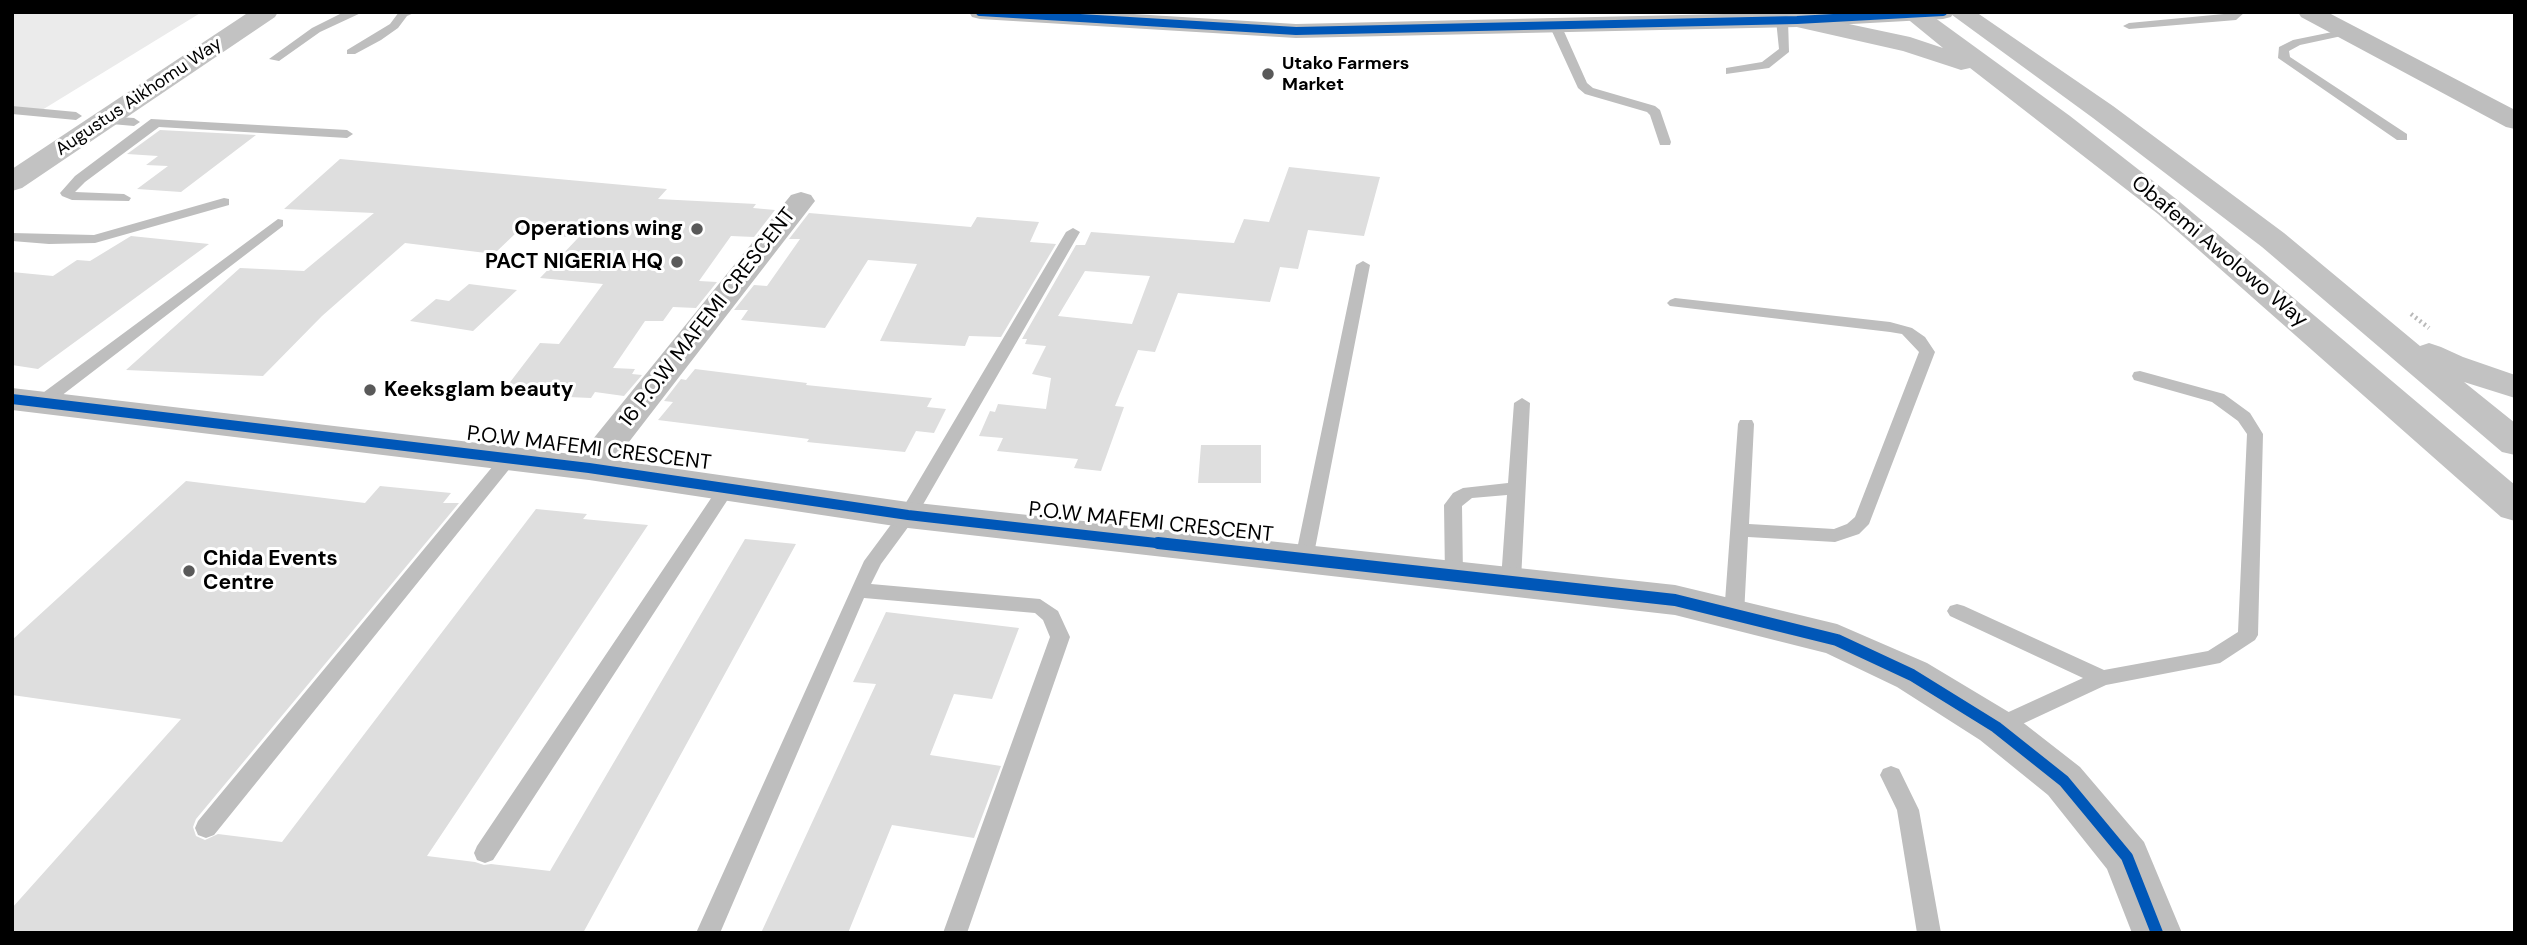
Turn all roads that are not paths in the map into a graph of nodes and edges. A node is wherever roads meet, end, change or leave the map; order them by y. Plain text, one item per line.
1 (275, 12) edge
2 (358, 12) edge
3 (981, 12) edge
4 (1481, 12) edge
5 (1960, 12) edge
6 (2241, 12) edge
7 (2309, 12) edge
8 (404, 13) edge
9 (1923, 13) edge
10 (251, 16) edge
11 (1157, 17) edge
12 (1639, 18) edge
13 (1691, 18) edge
14 (1797, 18) edge
15 (1515, 20) edge
16 (1552, 20) edge
17 (2129, 26) dead end
18 (2355, 28) edge
19 (1459, 29) junction
20 (351, 52) dead end
21 (275, 59) dead end
22 (1730, 71) dead end
23 (1993, 73) junction
24 (12, 110) edge
25 (76, 116) junction
26 (104, 120) junction
27 (2515, 121) edge
28 (134, 122) dead end
29 (347, 134) dead end
30 (2402, 137) dead end
31 (1665, 142) dead end
32 (12, 158) edge
33 (12, 182) edge
34 (124, 198) dead end
35 (801, 201) dead end
36 (225, 202) dead end
37 (278, 223) dead end
38 (1073, 232) dead end
39 (12, 237) edge
40 (1363, 265) dead end
41 (1675, 303) dead end
42 (2382, 329) junction
43 (2140, 376) dead end
44 (2515, 387) edge
45 (27, 401) edge
46 (1522, 403) dead end
47 (1746, 424) dead end
48 (2454, 456) junction
49 (509, 458) junction
50 (2510, 466) edge
51 (589, 468) junction
52 (728, 486) junction
53 (1517, 488) junction
54 (908, 515) junction
55 (1739, 530) junction
56 (1304, 559) junction
57 (1454, 576) junction
58 (1511, 580) junction
59 (858, 590) junction
60 (1957, 611) dead end
61 (1734, 615) junction
62 (2102, 678) junction
63 (1996, 727) junction
64 (1891, 775) dead end
65 (206, 828) dead end
66 (485, 853) dead end
67 (708, 933) edge
68 (955, 933) edge
69 (1929, 933) edge
70 (2157, 933) edge

1 - 10 main road
2 - 21 lane
3 - 11 street
4 - 19 street
5 - 42 main road, Obafemi Awolowo Way
6 - 17 lane
7 - 18 street
8 - 20 lane
9 - 14 street
9 - 23 main road, Obafemi Awolowo Way
10 - 25 main road, Augustus Aikhomu Way
10 - 26 main road, Augustus Aikhomu Way
11 - 19 street
12 - 13 street
12 - 16 street
13 - 14 street
14 - 22 lane
14 - 23 main road
15 - 16 street
15 - 19 street
16 - 31 lane
18 - 27 street
18 - 30 lane
23 - 48 main road, Obafemi Awolowo Way
24 - 25 lane
25 - 32 main road, Augustus Aikhomu Way
26 - 28 lane
26 - 33 main road, Augustus Aikhomu Way
29 - 34 lane
35 - 51 street, 16 P.O.W MAFEMI CRESCENT
36 - 39 lane
37 - 45 lane
38 - 54 lane
40 - 56 lane
41 - 55 lane
42 - 44 main road
42 - 50 main road, Obafemi Awolowo Way
43 - 62 lane
45 - 49 street, P.O.W MAFEMI CRESCENT
46 - 53 lane
47 - 55 lane
48 - 50 main road
48 - 50 main road, Obafemi Awolowo Way
49 - 51 street, P.O.W MAFEMI CRESCENT
49 - 65 lane
51 - 52 street, P.O.W MAFEMI CRESCENT
52 - 54 street, P.O.W MAFEMI CRESCENT
52 - 66 lane
53 - 57 lane
53 - 58 lane
54 - 56 street, P.O.W MAFEMI CRESCENT
54 - 59 lane
55 - 61 lane
56 - 57 street, P.O.W MAFEMI CRESCENT
57 - 58 street, P.O.W MAFEMI CRESCENT
58 - 61 street, P.O.W MAFEMI CRESCENT
59 - 67 lane
59 - 68 lane
60 - 62 lane
61 - 63 street, P.O.W MAFEMI CRESCENT
62 - 63 lane
63 - 70 street, P.O.W MAFEMI CRESCENT
64 - 69 lane

